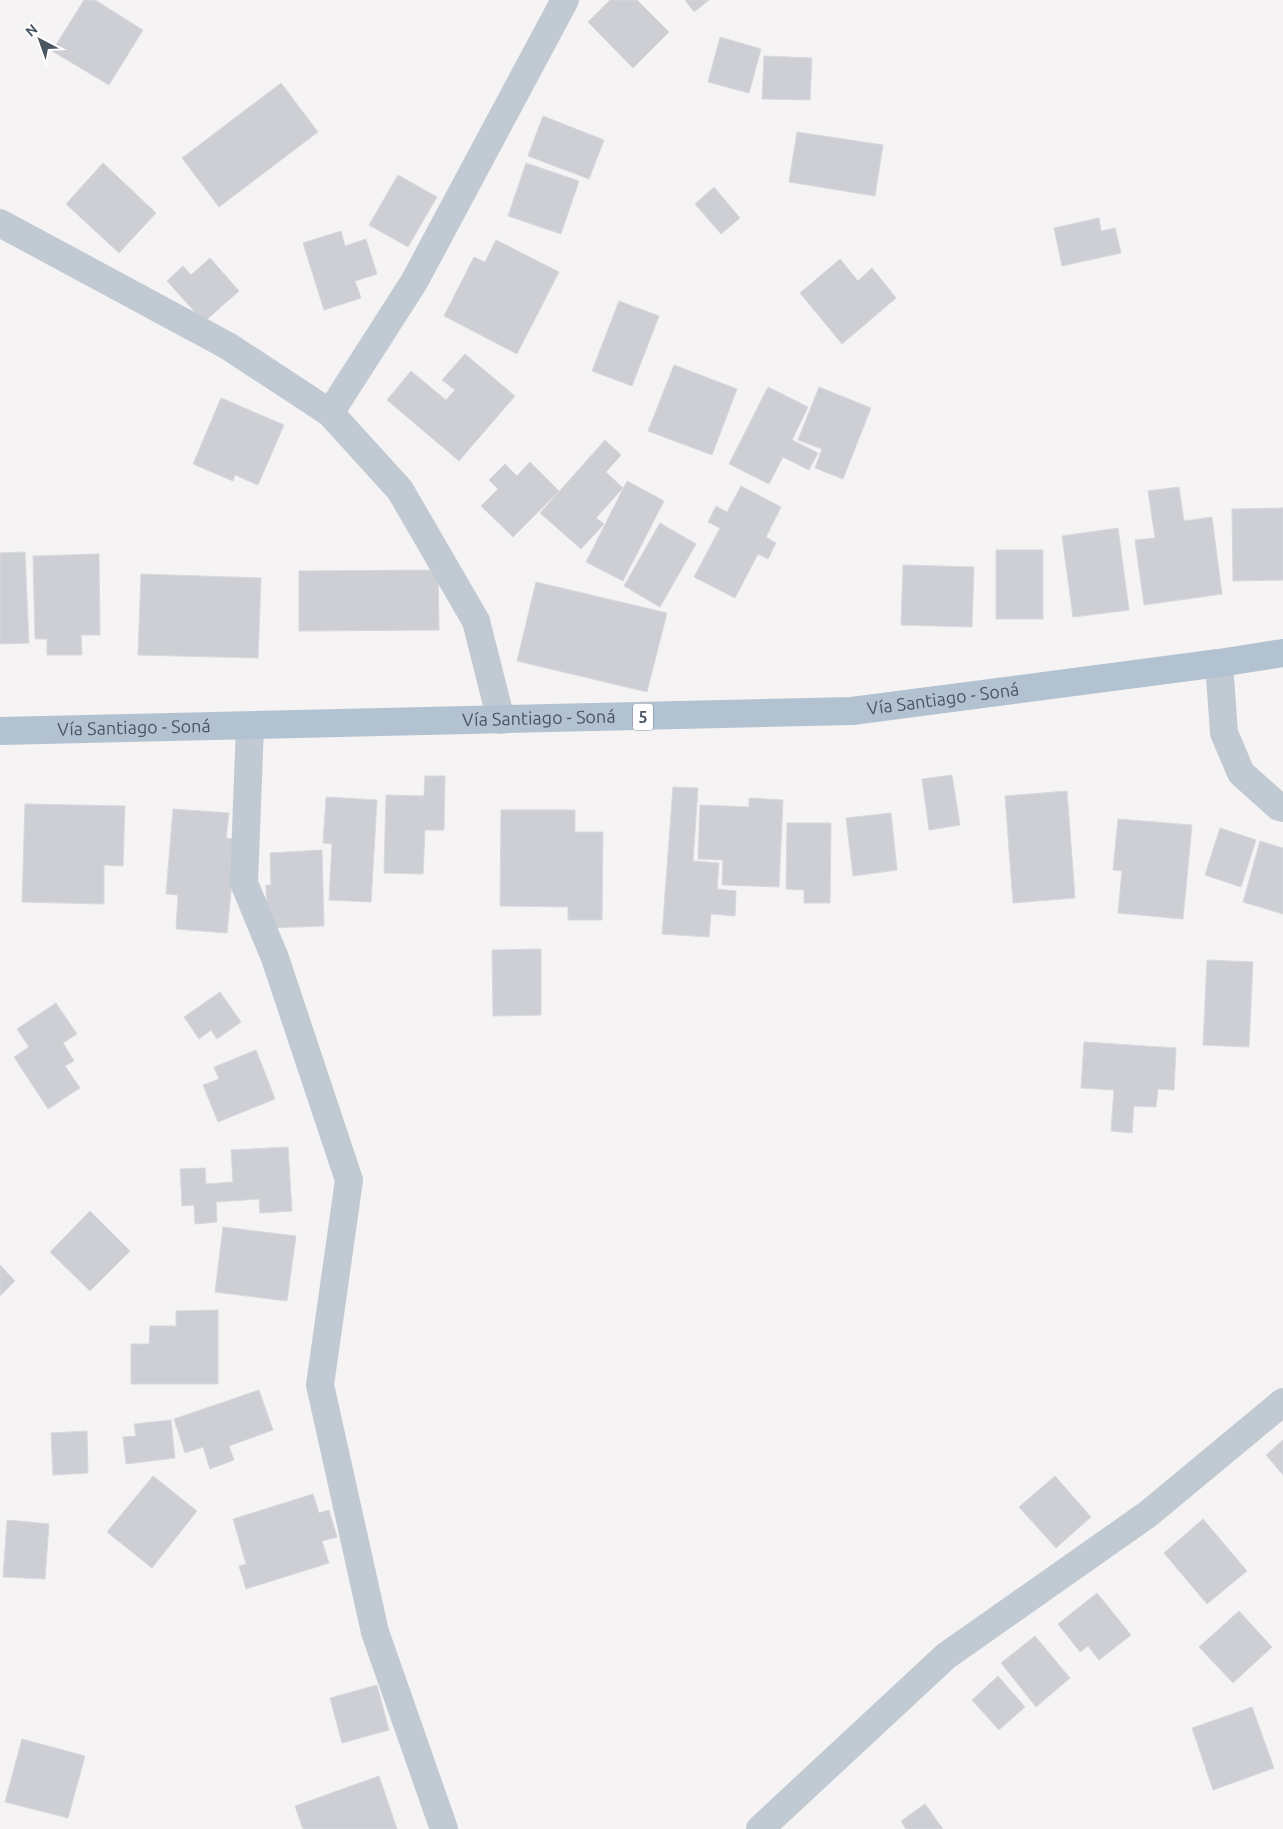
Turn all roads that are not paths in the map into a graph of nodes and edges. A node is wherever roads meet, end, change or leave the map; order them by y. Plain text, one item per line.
1 (565, 0) edge
2 (0, 223) edge
3 (330, 413) junction
4 (1283, 653) edge
5 (1219, 663) junction
6 (501, 720) junction
7 (250, 726) junction
8 (0, 731) edge
9 (1283, 808) edge
10 (1283, 1402) edge
11 (444, 1829) edge
12 (760, 1829) edge

1 - 3 street
2 - 3 street
3 - 6 street
4 - 5 main road, Vía Santiago - Soná / 5
5 - 6 main road, Vía Santiago - Soná / 5
5 - 9 street
6 - 7 main road, Vía Santiago - Soná / 5
7 - 8 main road, Vía Santiago - Soná / 5
7 - 11 street
10 - 12 street

